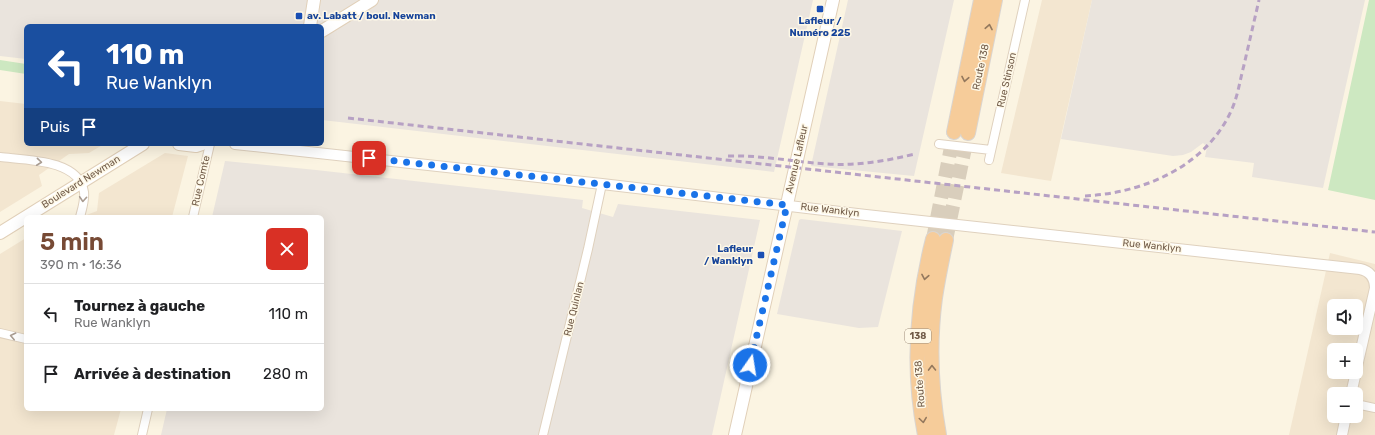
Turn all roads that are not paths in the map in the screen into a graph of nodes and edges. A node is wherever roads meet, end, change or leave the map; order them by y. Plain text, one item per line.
1 (314, 0) edge
2 (372, 0) edge
3 (833, 0) edge
4 (981, 0) edge
5 (995, 0) edge
6 (1025, 0) edge
7 (310, 24) edge
8 (324, 30) edge
9 (939, 144) dead end
10 (139, 146) edge
11 (210, 146) edge
12 (253, 146) edge
13 (991, 150) junction
14 (0, 157) edge
15 (989, 160) dead end
16 (80, 182) junction
17 (602, 184) junction
18 (787, 205) junction
19 (27, 215) edge
20 (80, 215) edge
21 (193, 215) edge
22 (24, 217) edge
23 (0, 232) edge
24 (0, 333) edge
25 (24, 339) edge
26 (1363, 343) edge
27 (1363, 405) edge
28 (1375, 408) edge
29 (148, 411) edge
30 (1345, 423) edge
31 (142, 435) edge
32 (543, 435) edge
33 (735, 435) edge
34 (925, 435) edge
35 (939, 435) edge
36 (1342, 435) edge

1 - 7 main road
2 - 8 main road
3 - 18 main road, Avenue Lafleur
4 -> 5 highway, Route 138
6 - 13 street, Rue Stinson
9 - 13 street
10 - 16 main road, Boulevard Newman
11 - 21 street, Rue Comte
12 - 17 street, Rue Wanklyn
13 - 15 street, Rue Stinson
14 -> 16 street
16 - 19 main road, Boulevard Newman
16 -> 20 street
17 - 18 street, Rue Wanklyn
17 - 32 street, Rue Quinlan
18 - 26 street, Rue Wanklyn
18 - 33 main road, Avenue Lafleur
22 - 23 main road, Boulevard Newman
25 -> 24 street
27 - 28 street
29 - 31 street
30 - 36 street
35 -> 34 highway, Route 138 / 138

